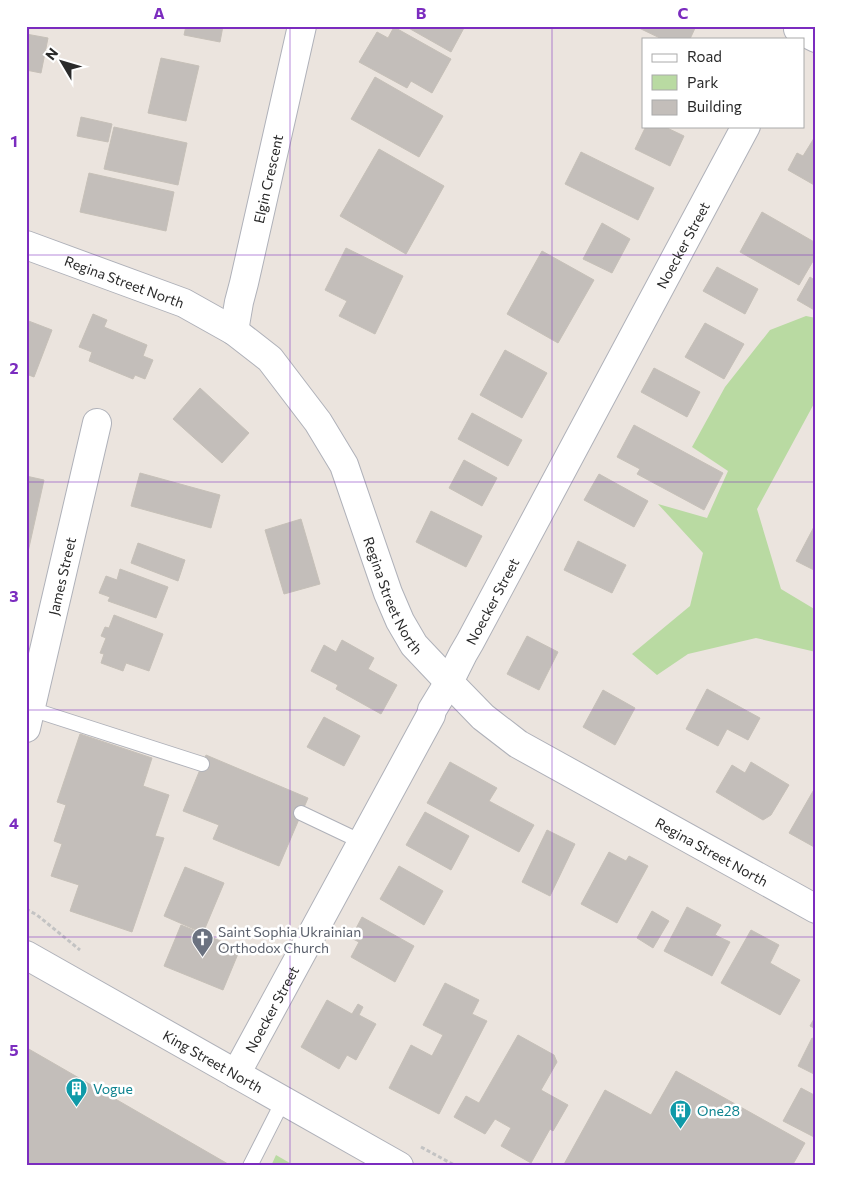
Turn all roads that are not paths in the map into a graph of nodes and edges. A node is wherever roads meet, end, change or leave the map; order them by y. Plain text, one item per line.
1 (302, 26) edge
2 (745, 128) edge
3 (26, 245) edge
4 (234, 331) junction
5 (96, 423) dead end
6 (449, 682) junction
7 (28, 718) edge
8 (202, 764) dead end
9 (301, 813) dead end
10 (362, 842) junction
11 (816, 909) edge
12 (26, 955) edge
13 (236, 1074) junction
14 (283, 1100) junction
15 (250, 1166) edge
16 (400, 1166) edge

1 - 4 street, Elgin Crescent
2 - 6 street, Noecker Street
3 - 4 street, Regina Street North
4 - 6 street, Regina Street North
5 - 7 street, James Street
6 - 10 street, Noecker Street
6 - 11 street, Regina Street North
7 - 8 lane
9 - 10 lane
10 - 13 street, Noecker Street
12 - 13 street, King Street North
13 - 14 street, King Street North
14 - 15 lane
14 - 16 street, King Street North

